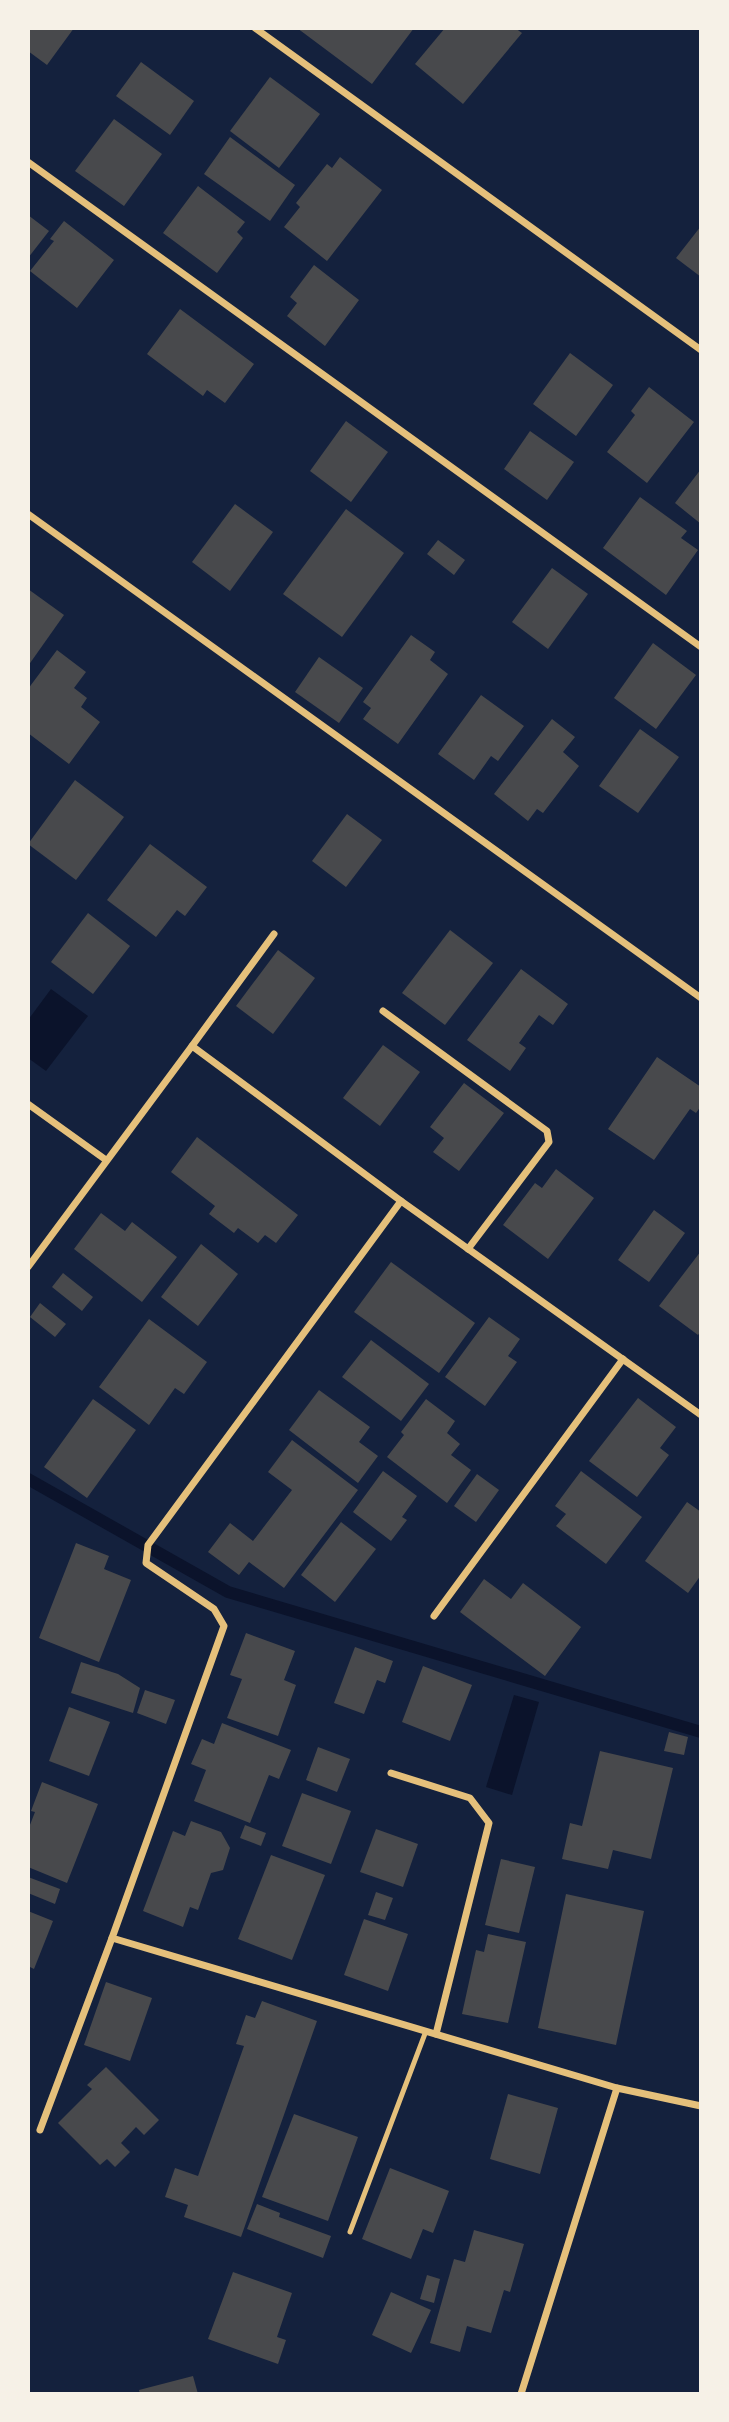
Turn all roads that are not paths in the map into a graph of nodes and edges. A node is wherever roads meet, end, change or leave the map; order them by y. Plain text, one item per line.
1 (255, 28) edge
2 (28, 162) edge
3 (701, 350) edge
4 (28, 514) edge
5 (701, 647) edge
6 (274, 934) dead end
7 (701, 998) edge
8 (383, 1011) dead end
9 (192, 1046) junction
10 (28, 1104) edge
11 (106, 1160) junction
12 (401, 1201) junction
13 (468, 1249) junction
14 (28, 1268) edge
15 (623, 1359) junction
16 (701, 1415) edge
17 (434, 1616) dead end
18 (391, 1773) dead end
19 (112, 1938) junction
20 (426, 2031) junction
21 (436, 2034) junction
22 (617, 2088) junction
23 (701, 2106) edge
24 (40, 2130) dead end
25 (350, 2232) dead end
26 (521, 2394) edge

1 - 3 street
2 - 5 street
4 - 7 street
6 - 9 street
8 - 13 street
9 - 11 street
9 - 12 street
10 - 11 street
11 - 14 street
12 - 13 street
12 - 19 street
13 - 15 street
15 - 16 street
15 - 17 street
18 - 21 street
19 - 20 street
19 - 24 street
20 - 21 street
20 - 25 lane
21 - 22 street
22 - 23 street
22 - 26 street

